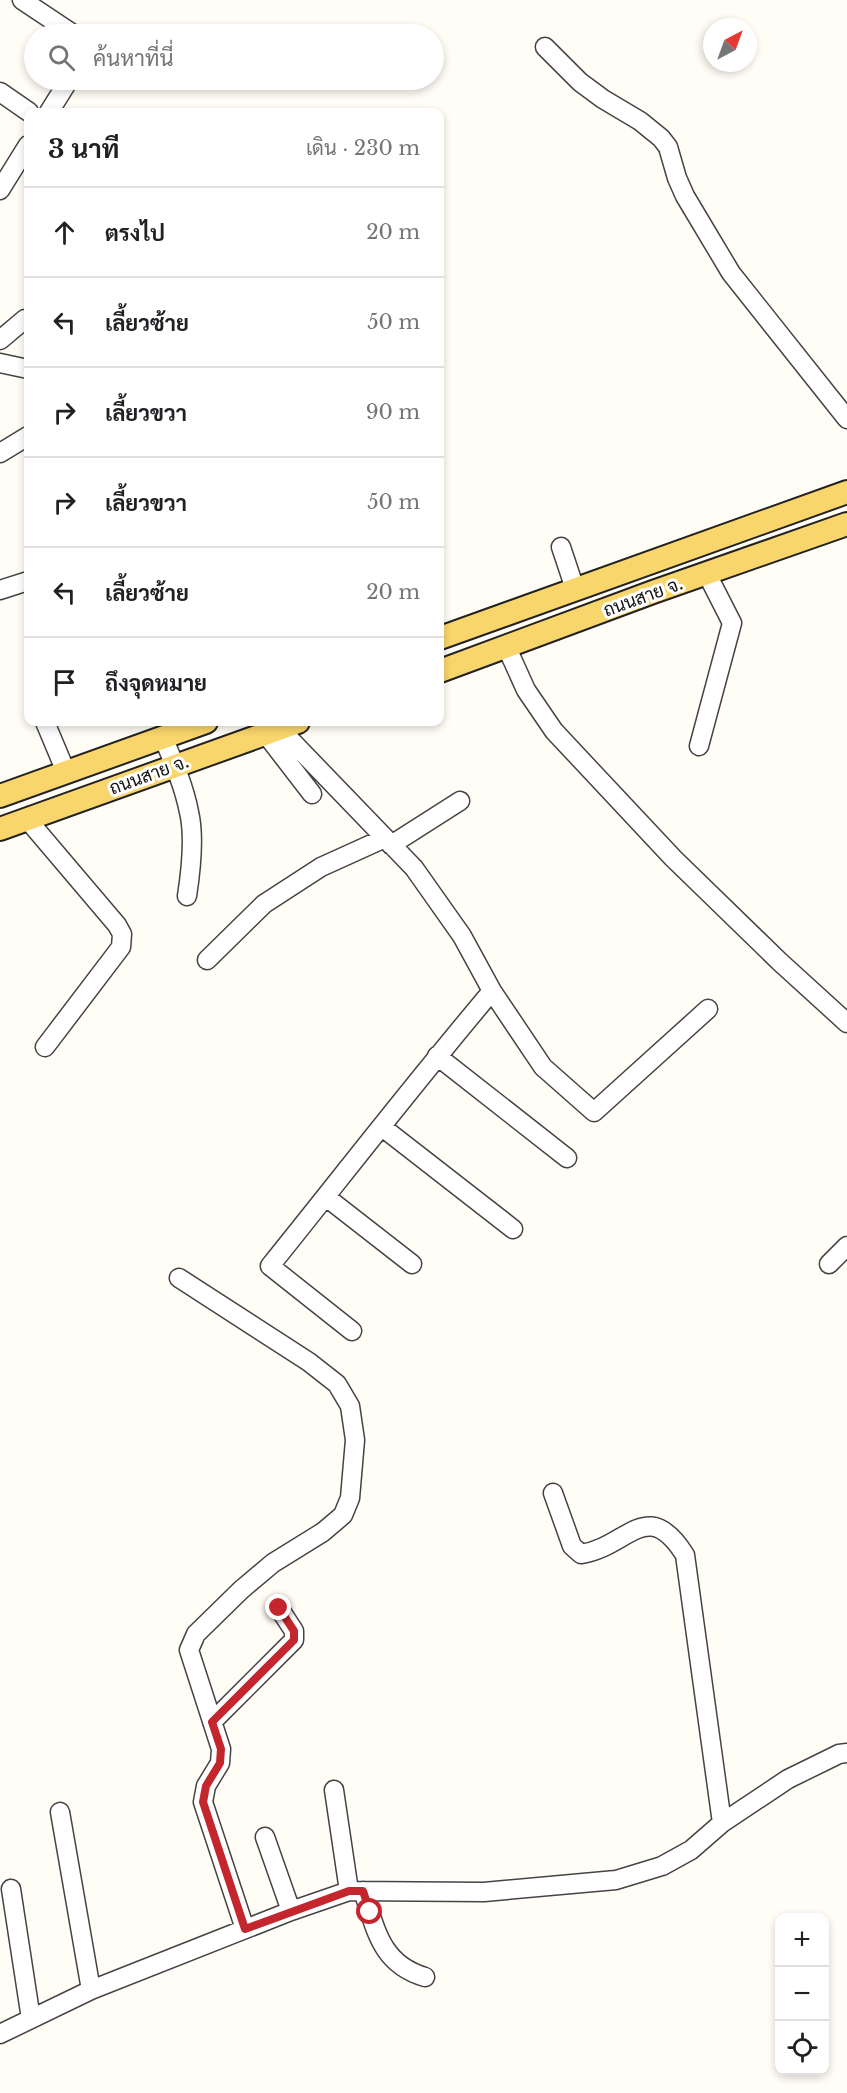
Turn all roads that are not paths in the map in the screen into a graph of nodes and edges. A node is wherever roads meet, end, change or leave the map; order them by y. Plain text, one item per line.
1 (22, 0) edge
2 (58, 24) edge
3 (545, 47) dead end
4 (63, 90) edge
5 (0, 92) edge
6 (52, 108) edge
7 (24, 109) edge
8 (24, 151) edge
9 (0, 190) edge
10 (24, 320) edge
11 (0, 340) edge
12 (0, 363) edge
13 (24, 368) edge
14 (841, 400) edge
15 (847, 418) edge
16 (24, 438) edge
17 (0, 453) edge
18 (847, 492) edge
19 (847, 524) edge
20 (561, 547) dead end
21 (706, 574) junction
22 (24, 582) edge
23 (574, 589) junction
24 (0, 590) edge
25 (444, 637) edge
26 (507, 648) junction
27 (444, 671) edge
28 (47, 726) edge
29 (195, 726) edge
30 (281, 728) edge
31 (163, 737) junction
32 (699, 746) dead end
33 (175, 766) junction
34 (66, 772) junction
35 (312, 794) dead end
36 (0, 796) edge
37 (460, 801) dead end
38 (27, 819) junction
39 (0, 829) edge
40 (388, 842) junction
41 (187, 896) dead end
42 (207, 960) dead end
43 (492, 991) junction
44 (708, 1010) dead end
45 (847, 1023) edge
46 (45, 1047) dead end
47 (437, 1056) junction
48 (382, 1128) junction
49 (567, 1158) dead end
50 (326, 1197) junction
51 (513, 1229) dead end
52 (847, 1246) edge
53 (412, 1264) dead end
54 (829, 1264) dead end
55 (179, 1278) dead end
56 (352, 1331) dead end
57 (553, 1493) dead end
58 (279, 1608) dead end
59 (212, 1722) junction
60 (847, 1753) edge
61 (334, 1790) dead end
62 (60, 1812) dead end
63 (722, 1823) junction
64 (265, 1837) dead end
65 (11, 1889) dead end
66 (356, 1891) junction
67 (291, 1911) junction
68 (245, 1929) junction
69 (425, 1977) dead end
70 (91, 1990) junction
71 (31, 2019) junction
72 (0, 2034) edge

1 - 2 street
3 - 14 street
4 - 6 street
5 - 7 street
8 - 9 street
10 - 11 street
12 - 13 street
14 - 15 street
16 - 17 street
18 - 23 main road, ถนนสาย จ.
19 - 21 main road, ถนนสาย จ.
20 - 23 street
21 - 26 main road, ถนนสาย จ.
21 - 32 street
22 - 24 street
23 - 25 main road, ถนนสาย จ.
26 - 27 main road, ถนนสาย จ.
26 - 45 street
28 - 34 street
29 - 31 main road, ถนนสาย จ.
30 - 33 main road, ถนนสาย จ.
30 - 35 street
30 - 40 street
31 - 33 street
31 - 34 main road, ถนนสาย จ.
33 - 38 main road, ถนนสาย จ.
33 - 41 street
34 - 36 main road, ถนนสาย จ.
37 - 40 street
38 - 39 main road, ถนนสาย จ.
38 - 46 street
40 - 42 street
40 - 43 street
43 - 44 street
43 - 47 street
47 - 48 street
47 - 49 street
48 - 50 street
48 - 51 street
50 - 53 street
50 - 56 street
52 - 54 street
55 - 59 street
57 - 63 street
58 - 59 street
59 - 68 street
60 - 63 street
61 - 66 street
62 - 70 street
63 - 66 street
64 - 67 street
65 - 71 street
66 - 67 street
66 - 69 street
67 - 68 street
68 - 70 street
70 - 71 street
71 - 72 street

